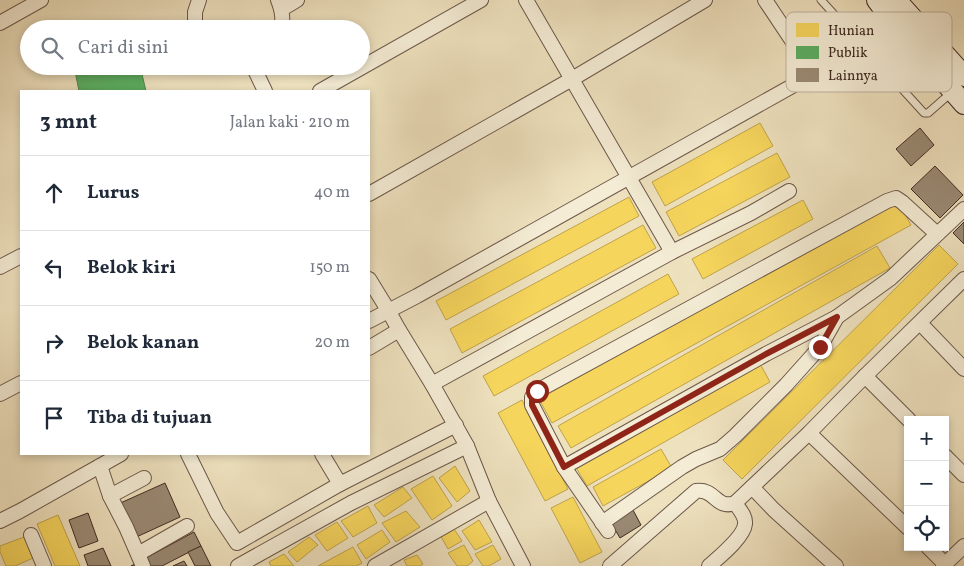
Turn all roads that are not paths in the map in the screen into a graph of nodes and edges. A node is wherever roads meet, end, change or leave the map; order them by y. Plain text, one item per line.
1 (41, 0) edge
2 (198, 0) edge
3 (297, 0) edge
4 (481, 0) edge
5 (526, 0) edge
6 (705, 0) edge
7 (765, 0) edge
8 (821, 0) edge
9 (877, 0) edge
10 (896, 0) edge
11 (280, 4) edge
12 (832, 12) edge
13 (886, 12) edge
14 (904, 12) edge
15 (194, 20) edge
16 (283, 20) edge
17 (0, 23) edge
18 (786, 32) edge
19 (370, 63) edge
20 (257, 75) edge
21 (348, 75) edge
22 (572, 79) junction
23 (952, 80) edge
24 (265, 90) edge
25 (322, 90) edge
26 (786, 90) edge
27 (960, 91) edge
28 (905, 92) edge
29 (629, 177) junction
30 (789, 191) dead end
31 (370, 193) edge
32 (964, 209) edge
33 (937, 234) junction
34 (672, 252) junction
35 (20, 256) edge
36 (0, 266) edge
37 (964, 279) edge
38 (370, 281) edge
39 (388, 310) junction
40 (837, 317) junction
41 (370, 320) edge
42 (920, 323) junction
43 (399, 330) junction
44 (370, 347) edge
45 (964, 369) edge
46 (866, 376) junction
47 (20, 384) edge
48 (432, 384) junction
49 (0, 394) edge
50 (905, 416) edge
51 (456, 425) junction
52 (810, 434) junction
53 (467, 446) junction
54 (119, 455) edge
55 (188, 455) edge
56 (323, 455) edge
57 (949, 460) edge
58 (100, 466) junction
59 (564, 467) junction
60 (964, 475) edge
61 (144, 478) dead end
62 (340, 484) junction
63 (752, 488) junction
64 (110, 496) junction
65 (489, 501) junction
66 (735, 503) junction
67 (0, 521) edge
68 (904, 524) edge
69 (187, 526) dead end
70 (31, 535) dead end
71 (964, 546) edge
72 (932, 551) edge
73 (140, 560) edge
74 (834, 565) edge
75 (944, 565) edge
76 (44, 566) edge
77 (238, 566) edge
78 (375, 566) edge
79 (523, 566) edge
80 (610, 566) edge
81 (709, 566) edge

1 - 17 street
2 - 15 street
3 - 11 street
4 - 19 street
5 - 22 street
6 - 22 street
7 - 18 street
8 - 12 lane
9 - 13 main road
10 - 14 main road
11 - 16 street
20 - 24 street
21 - 25 street
22 - 29 street
22 - 31 street
23 - 27 main road
26 - 29 street
27 - 28 lane
29 - 34 street
29 - 39 street
30 - 34 street
32 - 33 street
33 - 40 street
33 - 59 street
34 - 48 street
35 - 36 street
37 - 42 street
38 - 39 street
39 - 41 street
39 - 43 street
40 - 59 street
40 - 59 street
42 - 45 street
42 - 46 street
43 - 44 street
43 - 48 street
46 - 50 street
46 - 52 street
47 - 49 street
48 - 51 street
51 - 53 street
51 - 62 street
52 - 63 street
52 - 68 street
53 - 65 street
53 - 77 street
54 - 58 street
55 - 62 street
56 - 62 street
57 - 60 street
58 - 64 street
58 - 67 street
61 - 64 street
63 - 66 street
63 - 74 street
64 - 73 street
65 - 78 street
65 - 79 street
66 - 80 street
66 - 81 street
69 - 73 street
70 - 76 street
71 - 75 street
72 - 75 street

